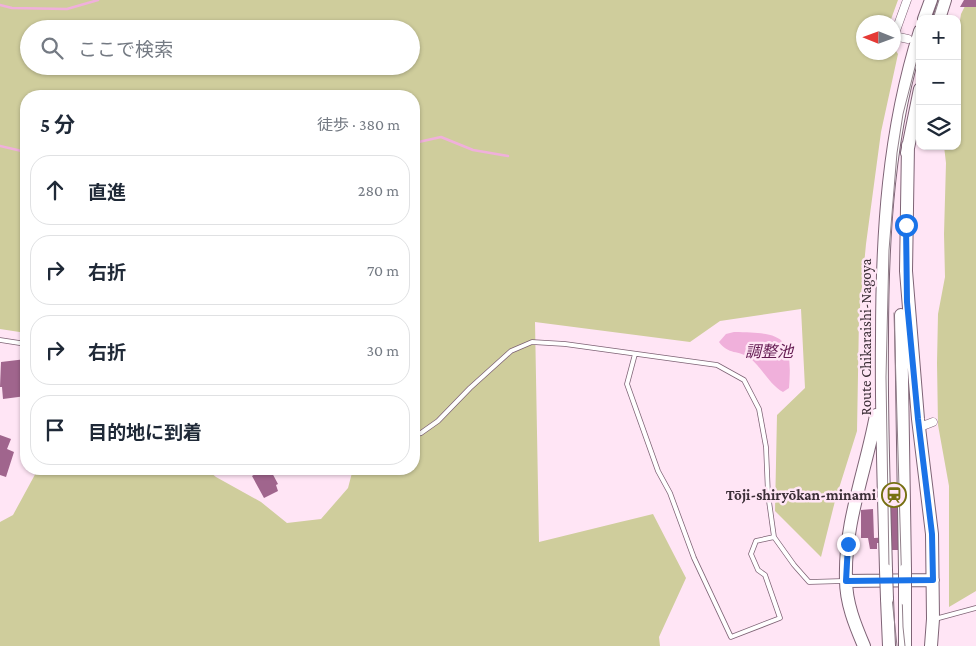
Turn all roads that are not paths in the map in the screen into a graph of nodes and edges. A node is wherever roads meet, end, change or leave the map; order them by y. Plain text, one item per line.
1 (906, 0) edge
2 (931, 0) edge
3 (945, 0) edge
4 (925, 15) edge
5 (940, 15) edge
6 (908, 39) dead end
7 (916, 46) edge
8 (917, 105) edge
9 (908, 145) junction
10 (0, 340) edge
11 (20, 343) edge
12 (635, 354) junction
13 (881, 388) junction
14 (933, 422) dead end
15 (920, 428) junction
16 (420, 433) edge
17 (774, 537) junction
18 (933, 580) junction
19 (846, 581) junction
20 (976, 608) edge
21 (933, 619) junction
22 (864, 646) edge
23 (889, 646) edge
24 (905, 646) edge
25 (931, 646) edge

1 - 6 street
2 - 4 main road
3 - 5 main road
7 - 13 main road, Route Chikaraishi-Nagoya
8 - 9 main road
9 - 15 main road
9 - 24 main road, bridge
10 - 11 lane
12 - 16 lane
12 - 17 lane
12 - 17 lane
13 - 19 main road
13 - 23 main road, Route Chikaraishi-Nagoya, bridge
14 - 15 street
15 - 18 main road
17 - 19 lane
18 - 19 main road
18 - 21 main road
19 - 22 main road
20 - 21 lane
21 - 25 main road

